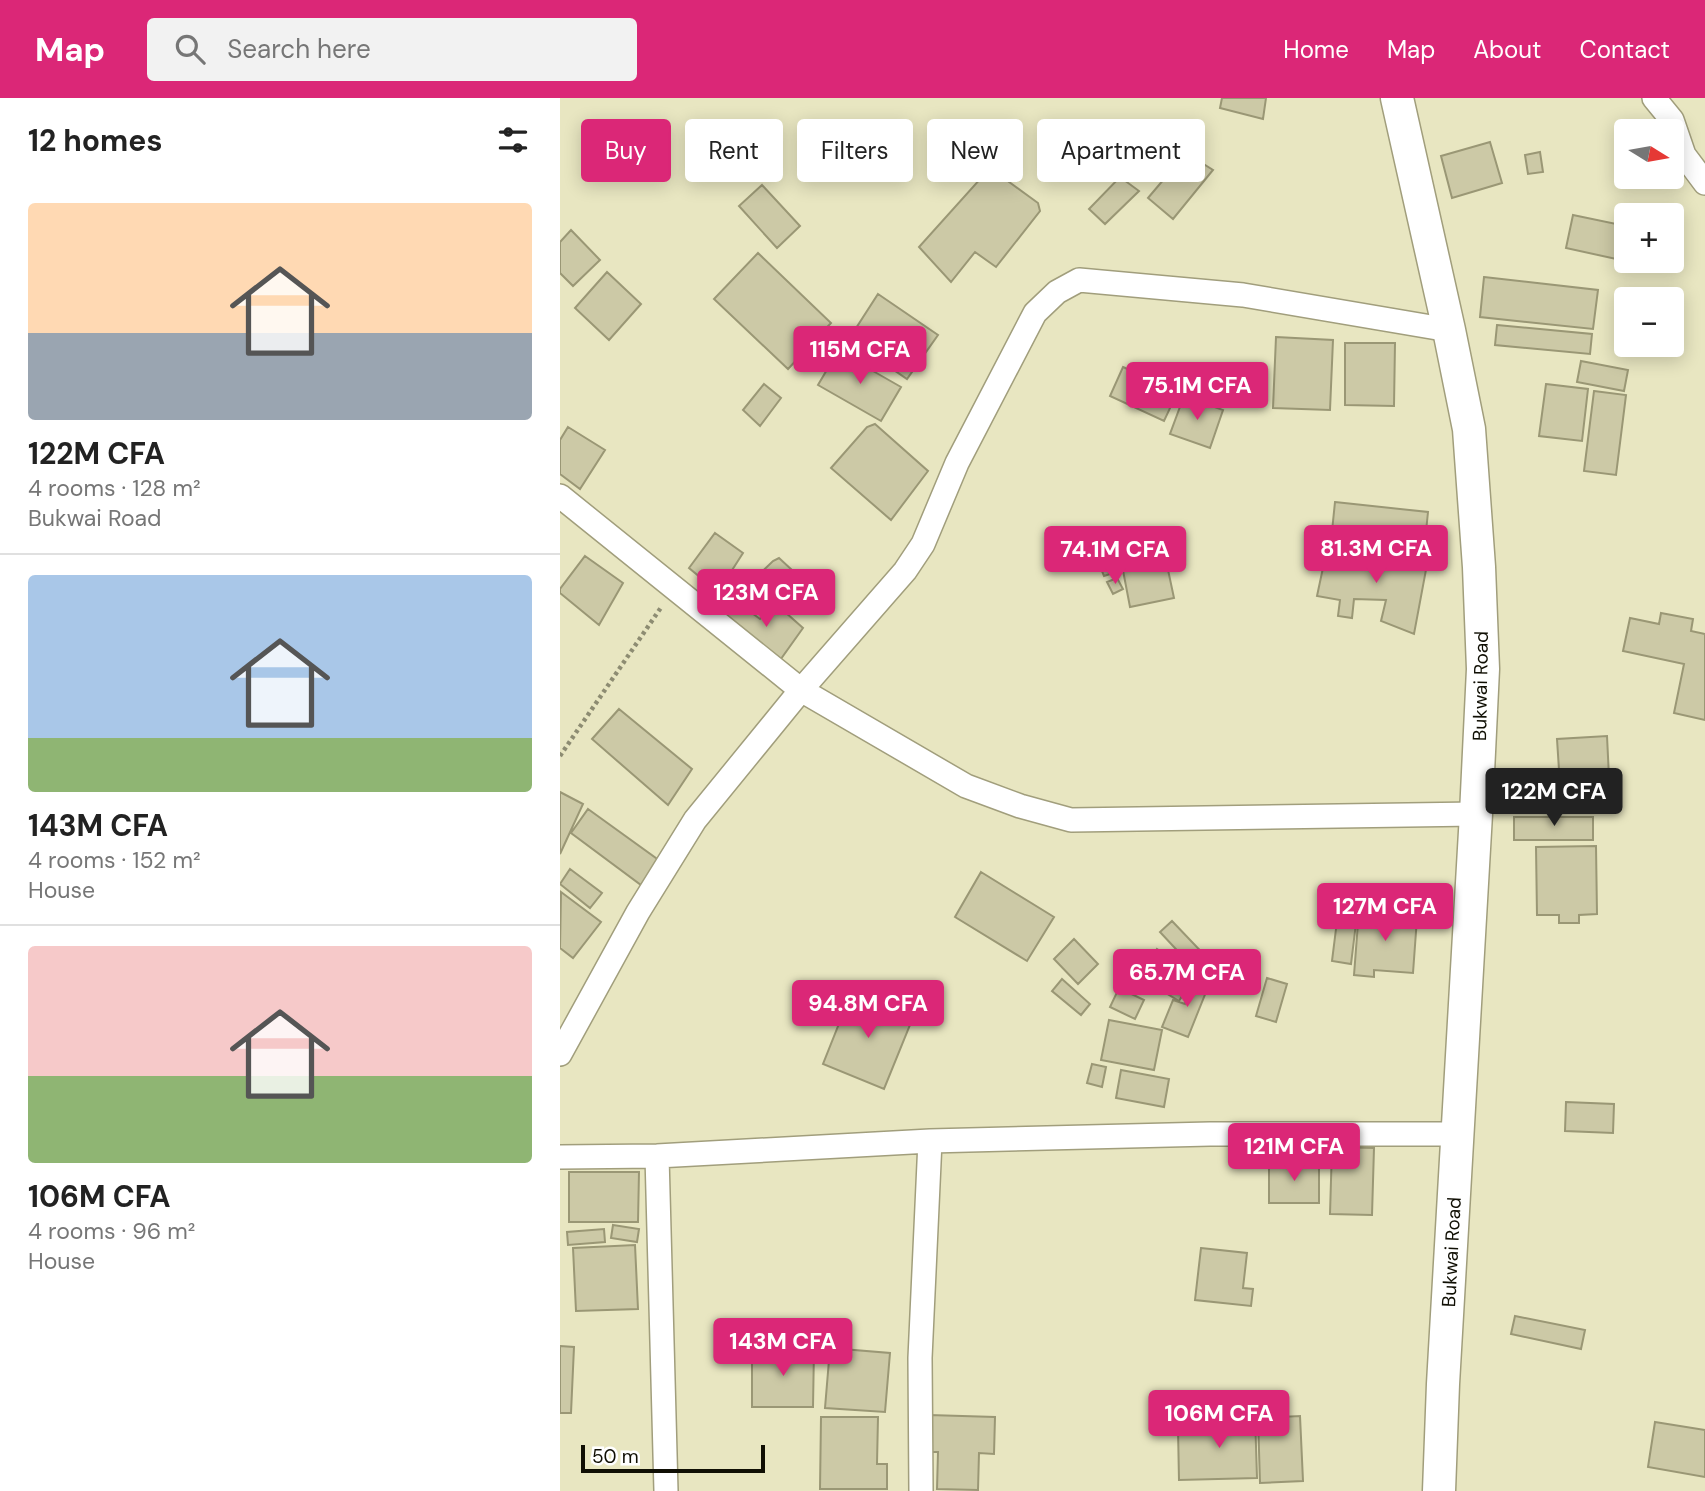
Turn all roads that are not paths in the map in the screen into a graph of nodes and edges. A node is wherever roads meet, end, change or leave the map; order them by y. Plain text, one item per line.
1 (1397, 98) edge
2 (1654, 98) edge
3 (1705, 183) edge
4 (1449, 330) junction
5 (560, 496) edge
6 (801, 690) junction
7 (1476, 814) junction
8 (560, 1054) edge
9 (1457, 1134) junction
10 (930, 1140) junction
11 (657, 1156) junction
12 (560, 1157) edge
13 (666, 1491) edge
14 (921, 1491) edge
15 (1439, 1491) edge

1 - 4 street, Bukwai Road
2 - 3 street
4 - 6 street
4 - 7 street, Bukwai Road
5 - 6 street
6 - 7 street
6 - 8 street
7 - 9 street, Bukwai Road
9 - 10 street
9 - 15 street, Bukwai Road
10 - 11 street
10 - 14 street
11 - 12 street
11 - 13 street

